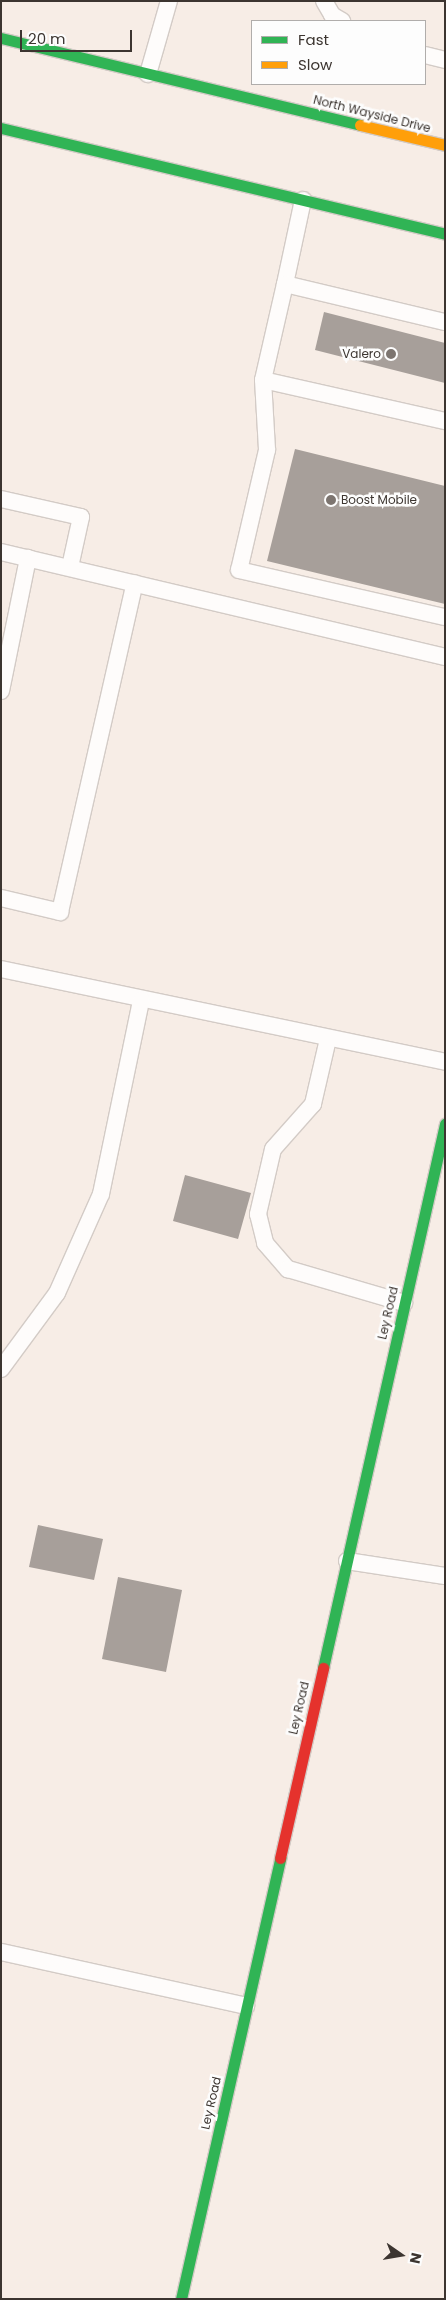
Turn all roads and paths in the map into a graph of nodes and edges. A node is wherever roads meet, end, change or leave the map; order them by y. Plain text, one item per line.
1 (169, 1) edge
2 (324, 1) edge
3 (340, 20) edge
4 (1, 38) edge
5 (426, 55) edge
6 (445, 60) edge
7 (148, 74) junction
8 (1, 128) edge
9 (445, 145) edge
10 (303, 200) junction
11 (445, 234) edge
12 (285, 284) junction
13 (445, 322) edge
14 (263, 380) junction
15 (445, 421) edge
16 (1, 499) edge
17 (1, 552) edge
18 (28, 558) junction
19 (70, 568) junction
20 (135, 583) junction
21 (445, 617) edge
22 (445, 657) edge
23 (1, 691) edge
24 (1, 898) edge
25 (1, 969) edge
26 (141, 1000) junction
27 (328, 1039) junction
28 (445, 1062) edge
29 (445, 1124) edge
30 (404, 1303) junction
31 (1, 1368) edge
32 (347, 1561) junction
33 (445, 1576) edge
34 (1, 1952) edge
35 (246, 2006) junction
36 (181, 2299) edge

1 - 7 lane
2 - 3 lane
4 - 7 main road, North Wayside Drive
5 - 6 lane
7 - 9 main road, North Wayside Drive
8 - 10 main road
10 - 11 main road
10 - 12 lane
12 - 13 lane
12 - 14 lane
14 - 15 lane
14 - 21 lane
16 - 19 lane
17 - 18 lane
18 - 19 lane
18 - 23 lane
19 - 20 lane
20 - 22 lane
20 - 24 lane
25 - 26 lane
26 - 27 lane
26 - 31 lane
27 - 28 lane
27 - 30 lane
29 - 30 main road, Ley Road
30 - 32 main road, Ley Road
32 - 33 lane
32 - 35 main road, Ley Road
34 - 35 lane
35 - 36 main road, Ley Road

